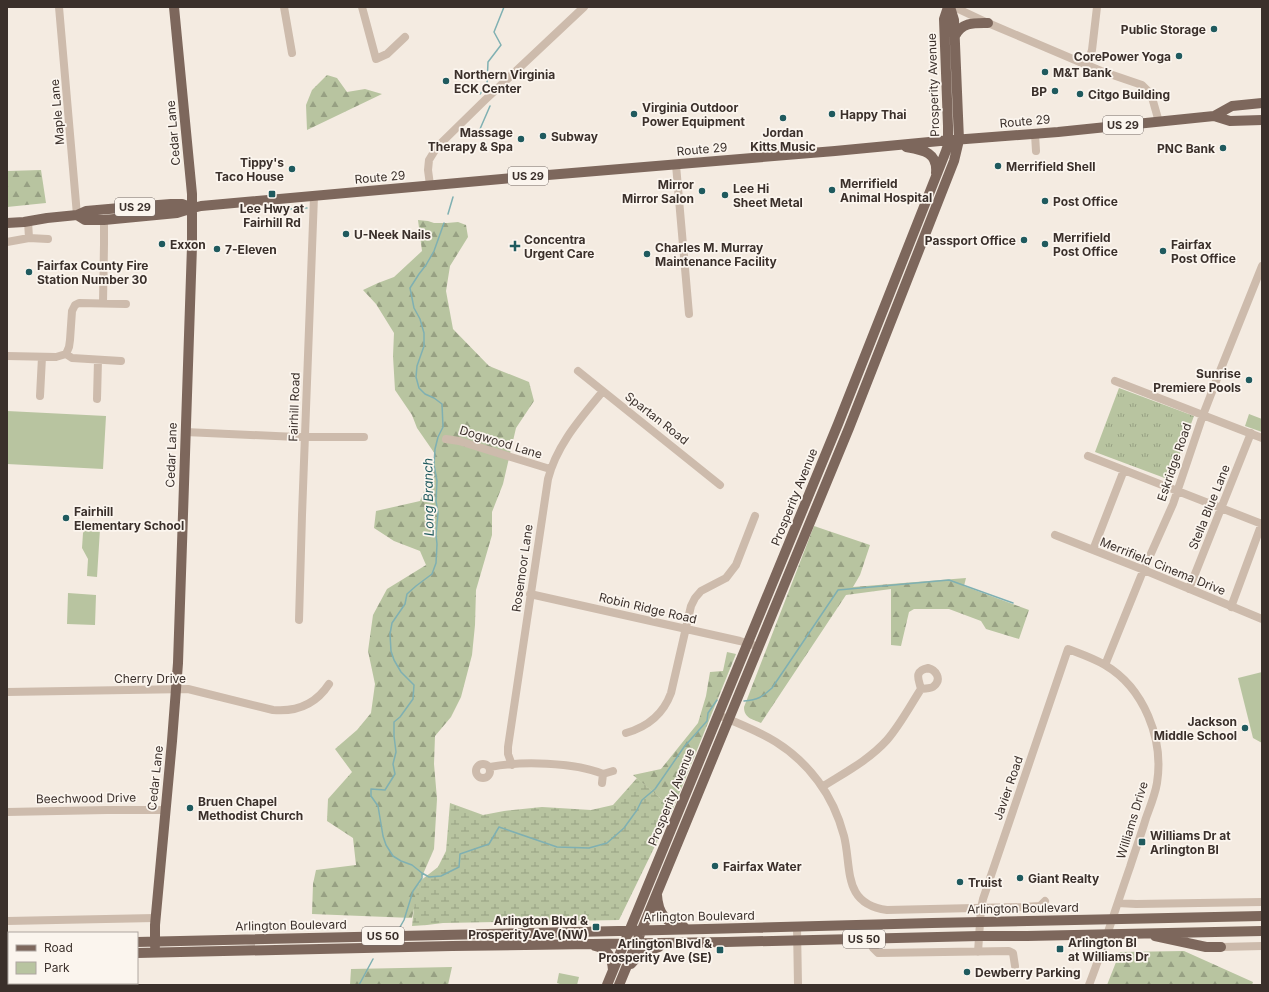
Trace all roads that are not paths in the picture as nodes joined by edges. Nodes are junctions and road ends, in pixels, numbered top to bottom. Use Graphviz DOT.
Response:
graph roads {
  1 [pos="59,7"];
  2 [pos="174,7"];
  3 [pos="284,7"];
  4 [pos="362,7"];
  5 [pos="584,7"];
  6 [pos="949,7"];
  7 [pos="954,7"];
  8 [pos="1097,7"];
  9 [pos="988,23"];
  10 [pos="955,36"];
  11 [pos="405,37"];
  12 [pos="292,53"];
  13 [pos="1087,66"];
  14 [pos="1262,103"];
  15 [pos="1214,116"];
  16 [pos="1262,120"];
  17 [pos="1160,122"];
  18 [pos="1035,134"];
  19 [pos="948,140"];
  20 [pos="959,140"];
  21 [pos="894,146"];
  22 [pos="1036,151"];
  23 [pos="676,165"];
  24 [pos="934,182"];
  25 [pos="430,185"];
  26 [pos="314,196"];
  27 [pos="193,208"];
  28 [pos="78,215"];
  29 [pos="104,220"];
  30 [pos="28,221"];
  31 [pos="7,223"];
  32 [pos="29,238"];
  33 [pos="48,240"];
  34 [pos="7,242"];
  35 [pos="1262,266"];
  36 [pos="103,303"];
  37 [pos="126,304"];
  38 [pos="689,314"];
  39 [pos="66,354"];
  40 [pos="7,356"];
  41 [pos="42,357"];
  42 [pos="98,360"];
  43 [pos="121,361"];
  44 [pos="578,371"];
  45 [pos="1115,381"];
  46 [pos="603,391"];
  47 [pos="40,396"];
  48 [pos="98,399"];
  49 [pos="1203,415"];
  50 [pos="185,432"];
  51 [pos="1251,433"];
  52 [pos="305,437"];
  53 [pos="364,437"];
  54 [pos="1262,438"];
  55 [pos="446,439"];
  56 [pos="1088,456"];
  57 [pos="550,469"];
  58 [pos="1124,470"];
  59 [pos="720,485"];
  60 [pos="1177,492"];
  61 [pos="1222,508"];
  62 [pos="755,516"];
  63 [pos="1262,524"];
  64 [pos="1055,535"];
  65 [pos="1093,550"];
  66 [pos="1144,570"];
  67 [pos="1189,589"];
  68 [pos="530,594"];
  69 [pos="1231,607"];
  70 [pos="1262,619"];
  71 [pos="299,620"];
  72 [pos="685,630"];
  73 [pos="748,644"];
  74 [pos="759,647"];
  75 [pos="1068,649"];
  76 [pos="1105,665"];
  77 [pos="329,684"];
  78 [pos="177,689"];
  79 [pos="921,689"];
  80 [pos="7,692"];
  81 [pos="719,715"];
  82 [pos="729,719"];
  83 [pos="626,733"];
  84 [pos="512,765"];
  85 [pos="490,767"];
  86 [pos="613,771"];
  87 [pos="603,774"];
  88 [pos="602,783"];
  89 [pos="822,787"];
  90 [pos="165,810"];
  91 [pos="7,812"];
  92 [pos="657,894"];
  93 [pos="1045,901"];
  94 [pos="1118,902"];
  95 [pos="1262,902"];
  96 [pos="981,908"];
  97 [pos="1260,916"];
  98 [pos="155,918"];
  99 [pos="1113,919"];
  100 [pos="7,921"];
  101 [pos="980,922"];
  102 [pos="797,927"];
  103 [pos="706,929"];
  104 [pos="630,931"];
  105 [pos="641,931"];
  106 [pos="1262,931"];
  107 [pos="1146,933"];
  108 [pos="1108,934"];
  109 [pos="979,936"];
  110 [pos="872,938"];
  111 [pos="797,940"];
  112 [pos="155,941"];
  113 [pos="138,942"];
  114 [pos="624,943"];
  115 [pos="636,943"];
  116 [pos="674,943"];
  117 [pos="583,944"];
  118 [pos="1262,946"];
  119 [pos="1221,947"];
  120 [pos="155,952"];
  121 [pos="978,952"];
  122 [pos="138,953"];
  123 [pos="1015,966"];
  124 [pos="613,970"];
  125 [pos="624,973"];
  126 [pos="607,985"];
  127 [pos="619,985"];
  128 [pos="798,985"];
  129 [pos="1089,985"];
  1 -- 28 [label="street, Maple Lane"];
  2 -- 27 [label="main road, Cedar Lane"];
  3 -- 12 [label="street"];
  4 -- 11 [label="street"];
  5 -- 25 [label="street"];
  6 -- 10 [label="main road, Prosperity Avenue"];
  6 -- 19 [label="main road, Prosperity Avenue"];
  7 -- 9 [label="street"];
  8 -- 13 [label="street"];
  9 -- 10 [label="main road"];
  9 -- 13 [label="street"];
  10 -- 20 [label="main road, Prosperity Avenue"];
  13 -- 17 [label="street"];
  14 -- 15 [label="main road, Route 29 / US 29"];
  15 -- 16 [label="main road, Route 29 / US 29"];
  15 -- 17 [label="main road, Route 29 / US 29"];
  17 -- 18 [label="main road, Route 29 / US 29"];
  18 -- 20 [label="main road, Route 29 / US 29"];
  18 -- 22 [label="street"];
  19 -- 20 [label="main road, Route 29 / US 29"];
  19 -- 21 [label="main road, Route 29 / US 29"];
  19 -- 24 [label="main road, Prosperity Avenue"];
  20 -- 74 [label="main road, Prosperity Avenue"];
  21 -- 23 [label="main road, Route 29 / US 29"];
  21 -- 24 [label="main road"];
  23 -- 25 [label="main road, Route 29 / US 29"];
  23 -- 38 [label="street"];
  24 -- 73 [label="main road, Prosperity Avenue"];
  25 -- 26 [label="main road, Route 29 / US 29"];
  26 -- 27 [label="main road, Route 29 / US 29"];
  26 -- 52 [label="street, Fairhill Road"];
  27 -- 28 [label="main road, Route 29 / US 29"];
  27 -- 29 [label="main road, Route 29 / US 29"];
  27 -- 50 [label="main road, Cedar Lane"];
  28 -- 29 [label="main road, Route 29 / US 29"];
  28 -- 30 [label="main road, Route 29 / US 29"];
  29 -- 36 [label="street"];
  30 -- 31 [label="main road, Route 29 / US 29"];
  30 -- 32 [label="street"];
  32 -- 33 [label="street"];
  32 -- 34 [label="street"];
  35 -- 49 [label="street, Eskridge Road"];
  36 -- 37 [label="street"];
  36 -- 39 [label="street"];
  39 -- 41 [label="street"];
  39 -- 42 [label="street"];
  40 -- 41 [label="street"];
  41 -- 47 [label="street"];
  42 -- 43 [label="street"];
  42 -- 48 [label="street"];
  44 -- 46 [label="street, Spartan Road"];
  45 -- 49 [label="street"];
  46 -- 57 [label="street, Rosemoor Lane"];
  46 -- 59 [label="street, Spartan Road"];
  49 -- 51 [label="street"];
  49 -- 60 [label="street, Eskridge Road"];
  50 -- 52 [label="street"];
  50 -- 78 [label="main road, Cedar Lane"];
  51 -- 54 [label="street"];
  51 -- 61 [label="street, Stella Blue Lane"];
  52 -- 53 [label="street"];
  52 -- 71 [label="street, Fairhill Road"];
  55 -- 57 [label="street, Dogwood Lane"];
  56 -- 58 [label="street"];
  57 -- 68 [label="street, Rosemoor Lane"];
  58 -- 60 [label="street"];
  58 -- 65 [label="street"];
  60 -- 61 [label="street"];
  60 -- 66 [label="street, Eskridge Road"];
  61 -- 63 [label="street"];
  61 -- 67 [label="street, Stella Blue Lane"];
  62 -- 72 [label="street"];
  63 -- 69 [label="street"];
  64 -- 65 [label="street, Merrifield Cinema Drive"];
  65 -- 66 [label="street, Merrifield Cinema Drive"];
  66 -- 67 [label="street, Merrifield Cinema Drive"];
  66 -- 76 [label="street, Eskridge Road"];
  67 -- 69 [label="street, Merrifield Cinema Drive"];
  68 -- 72 [label="street, Robin Ridge Road"];
  68 -- 84 [label="street, Rosemoor Lane"];
  69 -- 70 [label="street, Merrifield Cinema Drive"];
  72 -- 73 [label="street, Robin Ridge Road"];
  72 -- 83 [label="street"];
  73 -- 74 [label="street, Robin Ridge Road"];
  73 -- 81 [label="main road, Prosperity Avenue"];
  74 -- 82 [label="main road, Prosperity Avenue"];
  75 -- 76 [label="street, Williams Drive"];
  75 -- 96 [label="street, Javier Road"];
  76 -- 94 [label="street, Williams Drive"];
  77 -- 78 [label="street, Cherry Drive"];
  78 -- 80 [label="street, Cherry Drive"];
  78 -- 90 [label="main road, Cedar Lane"];
  79 -- 89 [label="street"];
  81 -- 82 [label="street"];
  81 -- 104 [label="main road, Prosperity Avenue"];
  82 -- 89 [label="street"];
  82 -- 92 [label="main road, Prosperity Avenue"];
  84 -- 85 [label="street"];
  84 -- 87 [label="street"];
  86 -- 87 [label="street"];
  87 -- 88 [label="street"];
  89 -- 96 [label="street"];
  90 -- 91 [label="street, Beechwood Drive"];
  90 -- 98 [label="main road, Cedar Lane"];
  92 -- 103 [label="main road"];
  92 -- 105 [label="main road, Prosperity Avenue"];
  93 -- 96 [label="street"];
  94 -- 95 [label="street"];
  94 -- 99 [label="street, Williams Drive"];
  96 -- 101 [label="street, Javier Road"];
  97 -- 99 [label="main road, Arlington Boulevard / US 50"];
  98 -- 100 [label="street"];
  98 -- 112 [label="main road, Cedar Lane"];
  99 -- 101 [label="main road, Arlington Boulevard / US 50"];
  99 -- 108 [label="street, Williams Drive"];
  101 -- 102 [label="main road, Arlington Boulevard / US 50"];
  101 -- 109 [label="street, Javier Road"];
  102 -- 103 [label="main road, Arlington Boulevard / US 50"];
  102 -- 111 [label="street"];
  103 -- 105 [label="main road, Arlington Boulevard / US 50"];
  104 -- 105 [label="main road, Arlington Boulevard / US 50"];
  104 -- 112 [label="main road, Arlington Boulevard / US 50"];
  104 -- 114 [label="main road, Prosperity Avenue"];
  105 -- 115 [label="main road, Prosperity Avenue"];
  106 -- 107 [label="main road, Arlington Boulevard / US 50"];
  107 -- 108 [label="main road, Arlington Boulevard / US 50"];
  107 -- 119 [label="main road"];
  108 -- 109 [label="main road, Arlington Boulevard / US 50"];
  108 -- 129 [label="street, Williams Drive"];
  109 -- 110 [label="main road, Arlington Boulevard / US 50"];
  109 -- 121 [label="street, Javier Road"];
  110 -- 111 [label="main road, Arlington Boulevard / US 50"];
  110 -- 121 [label="street"];
  111 -- 116 [label="main road, Arlington Boulevard / US 50"];
  111 -- 128 [label="street"];
  112 -- 113 [label="main road, Arlington Boulevard / US 50"];
  112 -- 120 [label="main road, Cedar Lane"];
  114 -- 115 [label="main road, Arlington Boulevard / US 50"];
  114 -- 117 [label="main road, Arlington Boulevard / US 50"];
  114 -- 124 [label="main road, Prosperity Avenue"];
  115 -- 116 [label="main road, Arlington Boulevard / US 50"];
  115 -- 125 [label="main road, Prosperity Avenue"];
  116 -- 125 [label="main road"];
  117 -- 120 [label="main road, Arlington Boulevard / US 50"];
  117 -- 124 [label="main road"];
  118 -- 119 [label="street"];
  120 -- 122 [label="main road, Arlington Boulevard / US 50"];
  121 -- 123 [label="street"];
  124 -- 126 [label="main road, Prosperity Avenue"];
  125 -- 127 [label="main road, Prosperity Avenue"];
}
